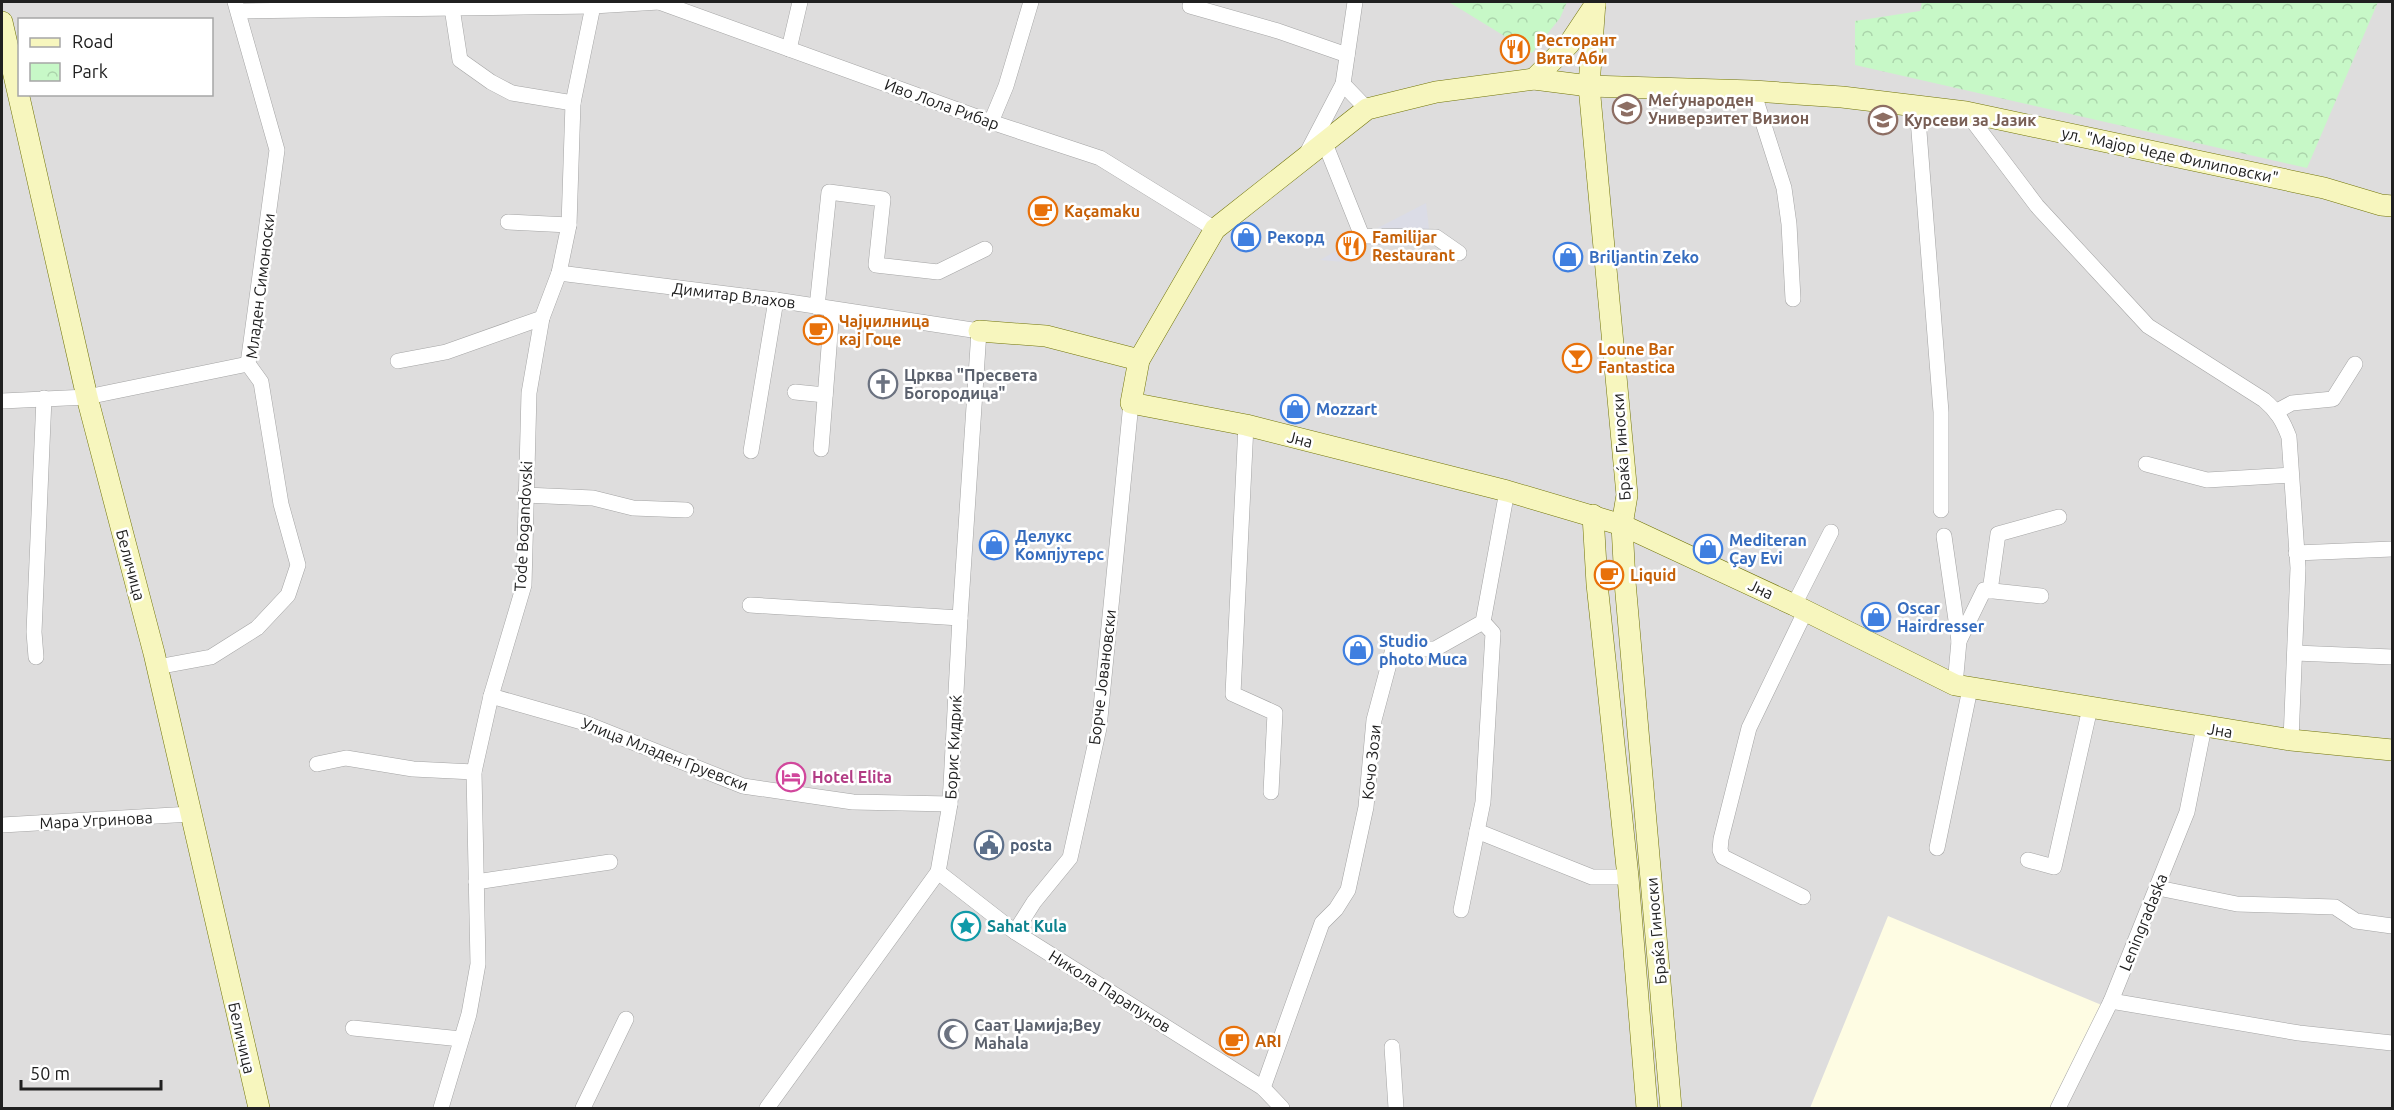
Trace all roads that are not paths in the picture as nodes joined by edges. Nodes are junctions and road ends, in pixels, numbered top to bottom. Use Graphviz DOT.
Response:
graph roads {
  1 [pos="659,2"];
  2 [pos="800,2"];
  3 [pos="1031,2"];
  4 [pos="1355,2"];
  5 [pos="1595,3"];
  6 [pos="237,6"];
  7 [pos="416,6"];
  8 [pos="593,6"];
  9 [pos="1190,6"];
  10 [pos="452,8"];
  11 [pos="2,22"];
  12 [pos="789,49"];
  13 [pos="1347,56"];
  14 [pos="1534,79"];
  15 [pos="1343,84"];
  16 [pos="1589,86"];
  17 [pos="1753,91"];
  18 [pos="18,93"];
  19 [pos="19,96"];
  20 [pos="573,103"];
  21 [pos="1917,106"];
  22 [pos="1367,109"];
  23 [pos="1966,112"];
  24 [pos="991,122"];
  25 [pos="1324,141"];
  26 [pos="1306,155"];
  27 [pos="2389,208"];
  28 [pos="508,222"];
  29 [pos="569,225"];
  30 [pos="1215,228"];
  31 [pos="985,249"];
  32 [pos="1459,253"];
  33 [pos="559,273"];
  34 [pos="1793,299"];
  35 [pos="776,300"];
  36 [pos="825,308"];
  37 [pos="542,318"];
  38 [pos="979,331"];
  39 [pos="1139,360"];
  40 [pos="398,361"];
  41 [pos="248,364"];
  42 [pos="2355,364"];
  43 [pos="795,392"];
  44 [pos="825,395"];
  45 [pos="87,397"];
  46 [pos="44,398"];
  47 [pos="2,401"];
  48 [pos="1131,403"];
  49 [pos="2277,411"];
  50 [pos="1246,425"];
  51 [pos="821,449"];
  52 [pos="751,451"];
  53 [pos="2146,464"];
  54 [pos="2291,475"];
  55 [pos="1507,490"];
  56 [pos="525,495"];
  57 [pos="686,510"];
  58 [pos="1941,510"];
  59 [pos="1593,515"];
  60 [pos="2059,518"];
  61 [pos="1622,525"];
  62 [pos="1831,532"];
  63 [pos="1944,536"];
  64 [pos="2392,549"];
  65 [pos="2296,553"];
  66 [pos="1990,591"];
  67 [pos="2041,596"];
  68 [pos="750,605"];
  69 [pos="1800,608"];
  70 [pos="960,618"];
  71 [pos="1483,622"];
  72 [pos="1959,641"];
  73 [pos="2295,653"];
  74 [pos="36,657"];
  75 [pos="2392,657"];
  76 [pos="157,667"];
  77 [pos="1962,687"];
  78 [pos="491,696"];
  79 [pos="2090,708"];
  80 [pos="2204,727"];
  81 [pos="2290,740"];
  82 [pos="2392,750"];
  83 [pos="317,764"];
  84 [pos="474,772"];
  85 [pos="1271,792"];
  86 [pos="950,804"];
  87 [pos="191,814"];
  88 [pos="2,825"];
  89 [pos="1477,831"];
  90 [pos="1937,848"];
  91 [pos="2028,860"];
  92 [pos="610,862"];
  93 [pos="938,872"];
  94 [pos="1628,877"];
  95 [pos="476,882"];
  96 [pos="2158,888"];
  97 [pos="1803,897"];
  98 [pos="1461,910"];
  99 [pos="2392,926"];
  100 [pos="1015,932"];
  101 [pos="2111,1001"];
  102 [pos="626,1019"];
  103 [pos="353,1028"];
  104 [pos="461,1039"];
  105 [pos="2392,1043"];
  106 [pos="1392,1047"];
  107 [pos="1263,1088"];
  108 [pos="259,1108"];
  109 [pos="441,1108"];
  110 [pos="583,1108"];
  111 [pos="767,1108"];
  112 [pos="1282,1108"];
  113 [pos="1396,1108"];
  114 [pos="1647,1108"];
  115 [pos="1671,1108"];
  116 [pos="2058,1108"];
  1 -- 8 [label="street"];
  1 -- 12 [label="street, Иво Лола Рибар"];
  2 -- 12 [label="street"];
  3 -- 24 [label="street"];
  4 -- 13 [label="street"];
  5 -- 14 [label="street"];
  5 -- 16 [label="street, Браќа Гиноски"];
  6 -- 7 [label="street"];
  6 -- 41 [label="street, Младен Симоноски"];
  7 -- 10 [label="street"];
  8 -- 10 [label="street"];
  8 -- 20 [label="street, Tode Bogandovski"];
  9 -- 13 [label="street"];
  10 -- 20 [label="street"];
  11 -- 18 [label="street, Беличица"];
  12 -- 24 [label="street, Иво Лола Рибар"];
  13 -- 15 [label="street"];
  14 -- 16 [label="street, ул. \"Мајор Чеде Филиповски\""];
  14 -- 22 [label="street, ул. \"Мајор Чеде Филиповски\""];
  15 -- 22 [label="street"];
  15 -- 26 [label="street"];
  16 -- 17 [label="street, ул. \"Мајор Чеде Филиповски\""];
  16 -- 61 [label="street, Браќа Гиноски"];
  17 -- 21 [label="street, ул. \"Мајор Чеде Филиповски\""];
  17 -- 34 [label="street"];
  19 -- 45 [label="street, Беличица"];
  20 -- 29 [label="street, Tode Bogandovski"];
  21 -- 23 [label="street, ул. \"Мајор Чеде Филиповски\""];
  21 -- 58 [label="street"];
  22 -- 25 [label="street, ул. \"Мајор Чеде Филиповски\""];
  23 -- 27 [label="street, ул. \"Мајор Чеде Филиповски\""];
  23 -- 49 [label="street"];
  24 -- 30 [label="street, Иво Лола Рибар"];
  25 -- 26 [label="street, ул. \"Мајор Чеде Филиповски\""];
  25 -- 32 [label="street"];
  26 -- 30 [label="street, ул. \"Мајор Чеде Филиповски\""];
  28 -- 29 [label="street"];
  29 -- 33 [label="street, Tode Bogandovski"];
  30 -- 39 [label="street, ул. \"Мајор Чеде Филиповски\""];
  31 -- 36 [label="street"];
  33 -- 35 [label="street, Димитар Влахов"];
  33 -- 37 [label="street, Tode Bogandovski"];
  35 -- 36 [label="street, Димитар Влахов"];
  35 -- 52 [label="street"];
  36 -- 38 [label="street, Димитар Влахов"];
  36 -- 44 [label="street"];
  37 -- 40 [label="street"];
  37 -- 56 [label="street, Tode Bogandovski"];
  38 -- 39 [label="street"];
  38 -- 70 [label="street, Борис Кидриќ"];
  39 -- 48 [label="street, ул. \"Мајор Чеде Филиповски\""];
  41 -- 45 [label="street"];
  41 -- 76 [label="street, Младен Симоноски"];
  42 -- 49 [label="street"];
  43 -- 44 [label="street"];
  44 -- 51 [label="street"];
  45 -- 46 [label="street"];
  45 -- 76 [label="street, Беличица"];
  46 -- 47 [label="street"];
  46 -- 74 [label="street"];
  48 -- 50 [label="street, Јна"];
  48 -- 100 [label="street, Борче Јовановски"];
  49 -- 54 [label="street"];
  50 -- 55 [label="street, Јна"];
  50 -- 85 [label="street"];
  53 -- 54 [label="street"];
  54 -- 65 [label="street"];
  55 -- 59 [label="street, Јна"];
  55 -- 71 [label="street"];
  56 -- 57 [label="street"];
  56 -- 78 [label="street, Tode Bogandovski"];
  59 -- 61 [label="street, Јна"];
  59 -- 94 [label="street, Браќа Гиноски"];
  60 -- 66 [label="street"];
  61 -- 69 [label="street, Јна"];
  61 -- 115 [label="street, Браќа Гиноски"];
  62 -- 69 [label="street"];
  63 -- 72 [label="street"];
  64 -- 65 [label="street"];
  65 -- 73 [label="street"];
  66 -- 67 [label="street"];
  66 -- 72 [label="street"];
  68 -- 70 [label="street"];
  69 -- 77 [label="street, Јна"];
  69 -- 97 [label="street"];
  70 -- 86 [label="street, Борис Кидриќ"];
  71 -- 89 [label="street"];
  71 -- 107 [label="street, Кочо Зози"];
  72 -- 77 [label="street"];
  73 -- 75 [label="street"];
  73 -- 81 [label="street"];
  76 -- 87 [label="street, Беличица"];
  77 -- 79 [label="street, Јна"];
  77 -- 90 [label="street"];
  78 -- 84 [label="street, Tode Bogandovski"];
  78 -- 86 [label="street, Улица Младен Груевски"];
  79 -- 80 [label="street, Јна"];
  79 -- 91 [label="street"];
  80 -- 81 [label="street, Јна"];
  80 -- 96 [label="street, Leningradaska"];
  81 -- 82 [label="street, Јна"];
  83 -- 84 [label="street"];
  84 -- 95 [label="street, Tode Bogandovski"];
  86 -- 93 [label="street, Борис Кидриќ"];
  87 -- 88 [label="street, Мара Угринова"];
  87 -- 108 [label="street, Беличица"];
  89 -- 94 [label="street"];
  89 -- 98 [label="street"];
  92 -- 95 [label="street"];
  93 -- 100 [label="street, Никола Парапунов"];
  93 -- 111 [label="street, Борис Кидриќ"];
  94 -- 114 [label="street, Браќа Гиноски"];
  95 -- 104 [label="street, Tode Bogandovski"];
  96 -- 99 [label="street"];
  96 -- 101 [label="street, Leningradaska"];
  100 -- 107 [label="street, Никола Парапунов"];
  101 -- 105 [label="street"];
  101 -- 116 [label="street, Leningradaska"];
  102 -- 110 [label="street"];
  103 -- 104 [label="street"];
  104 -- 109 [label="street, Tode Bogandovski"];
  106 -- 113 [label="street"];
  107 -- 112 [label="street, Никола Парапунов"];
}
